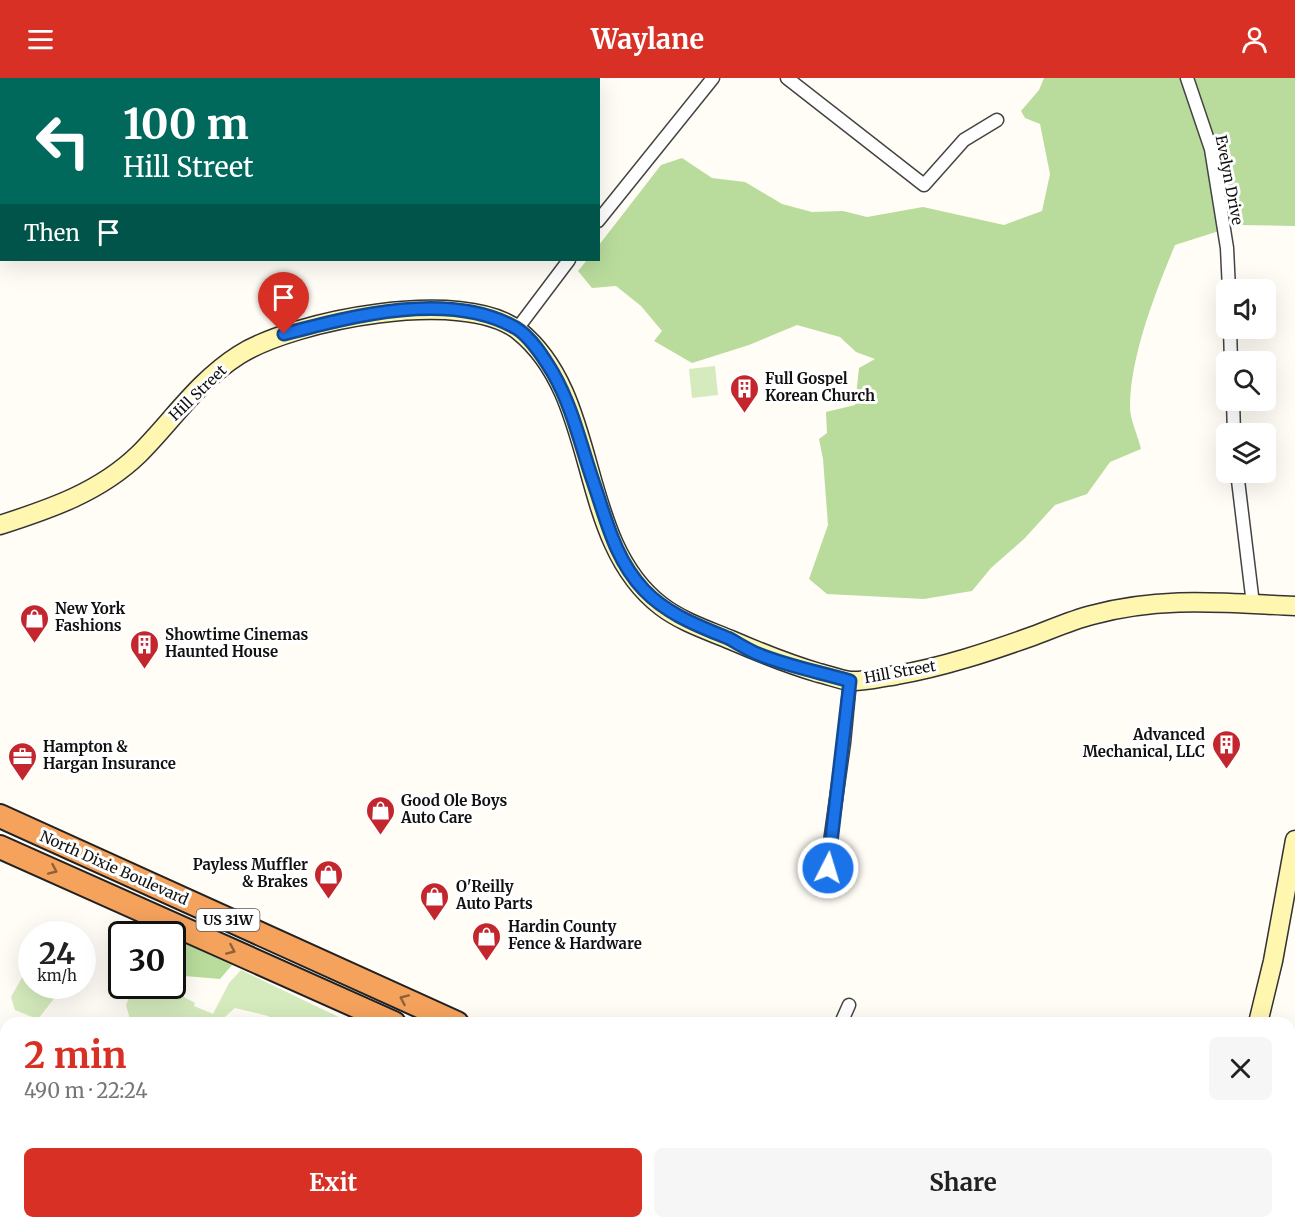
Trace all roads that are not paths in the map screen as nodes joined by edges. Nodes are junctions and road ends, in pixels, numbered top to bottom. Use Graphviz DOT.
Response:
graph roads {
  1 [pos="713,78"];
  2 [pos="787,78"];
  3 [pos="1187,78"];
  4 [pos="997,120"];
  5 [pos="602,206"];
  6 [pos="567,261"];
  7 [pos="1228,279"];
  8 [pos="517,329"];
  9 [pos="1238,483"];
  10 [pos="0,525"];
  11 [pos="1253,604"];
  12 [pos="1295,606"];
  13 [pos="850,681"];
  14 [pos="0,816"];
  15 [pos="1295,840"];
  16 [pos="0,847"];
  17 [pos="833,888"];
  18 [pos="849,1005"];
  19 [pos="381,1017"];
  20 [pos="444,1017"];
  21 [pos="844,1017"];
  22 [pos="1259,1017"];
  1 -- 5 [label="street"];
  2 -- 4 [label="street"];
  3 -- 7 [label="street, Evelyn Drive"];
  6 -- 8 [label="street"];
  8 -- 10 [label="street, Hill Street"];
  8 -- 13 [label="street, Hill Street"];
  9 -- 11 [label="street"];
  11 -- 12 [label="street, Hill Street"];
  11 -- 13 [label="street, Hill Street"];
  13 -- 17 [label="street"];
  20 -- 14 [label="highway, North Dixie Boulevard / US 31W, one-way"];
  15 -- 22 [label="street"];
  16 -- 19 [label="highway, North Dixie Boulevard / US 31W, one-way"];
  18 -- 21 [label="street"];
}
